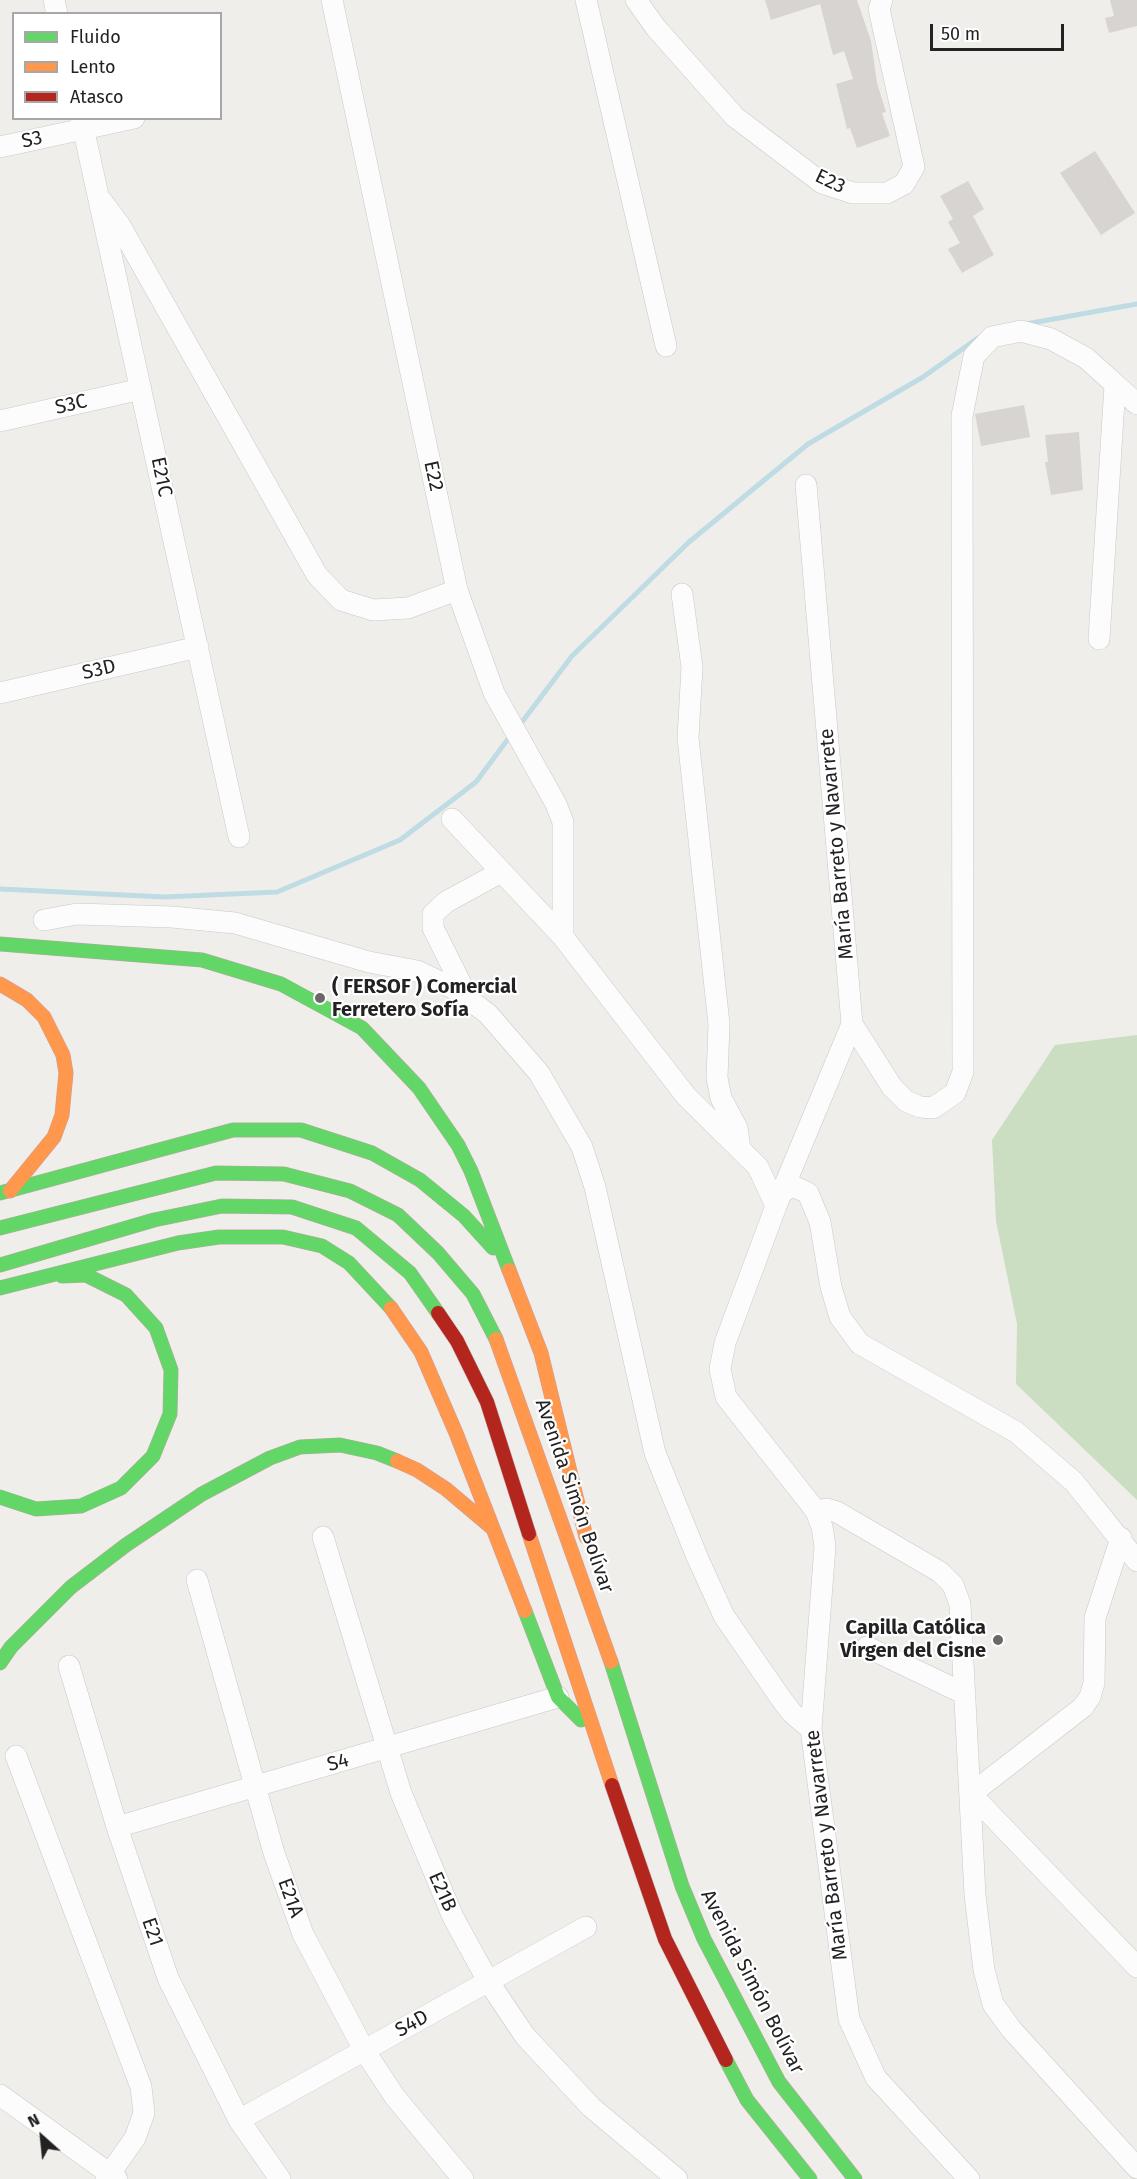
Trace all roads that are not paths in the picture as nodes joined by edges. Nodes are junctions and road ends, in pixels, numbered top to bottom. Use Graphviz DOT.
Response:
graph roads {
  1 [pos="332,0"];
  2 [pos="586,0"];
  3 [pos="636,0"];
  4 [pos="880,3"];
  5 [pos="117,120"];
  6 [pos="82,124"];
  7 [pos="0,147"];
  8 [pos="97,194"];
  9 [pos="666,346"];
  10 [pos="1115,385"];
  11 [pos="141,388"];
  12 [pos="1137,404"];
  13 [pos="0,421"];
  14 [pos="806,485"];
  15 [pos="457,590"];
  16 [pos="682,594"];
  17 [pos="1099,639"];
  18 [pos="198,647"];
  19 [pos="0,693"];
  20 [pos="452,819"];
  21 [pos="239,837"];
  22 [pos="501,872"];
  23 [pos="44,920"];
  24 [pos="563,937"];
  25 [pos="0,944"];
  26 [pos="0,984"];
  27 [pos="469,999"];
  28 [pos="852,1024"];
  29 [pos="741,1149"];
  30 [pos="5,1192"];
  31 [pos="780,1198"];
  32 [pos="0,1228"];
  33 [pos="0,1265"];
  34 [pos="509,1265"];
  35 [pos="40,1278"];
  36 [pos="0,1288"];
  37 [pos="0,1497"];
  38 [pos="816,1511"];
  39 [pos="492,1528"];
  40 [pos="323,1537"];
  41 [pos="1121,1538"];
  42 [pos="588,1547"];
  43 [pos="1137,1561"];
  44 [pos="593,1570"];
  45 [pos="197,1580"];
  46 [pos="867,1647"];
  47 [pos="0,1664"];
  48 [pos="69,1666"];
  49 [pos="618,1683"];
  50 [pos="965,1694"];
  51 [pos="558,1697"];
  52 [pos="592,1728"];
  53 [pos="811,1729"];
  54 [pos="388,1748"];
  55 [pos="16,1756"];
  56 [pos="255,1786"];
  57 [pos="971,1794"];
  58 [pos="117,1827"];
  59 [pos="586,1927"];
  60 [pos="1137,1966"];
  61 [pos="488,1982"];
  62 [pos="364,2050"];
  63 [pos="7,2100"];
  64 [pos="239,2120"];
  65 [pos="1137,2168"];
  66 [pos="111,2177"];
  67 [pos="669,2177"];
  68 [pos="280,2179"];
  69 [pos="463,2179"];
  70 [pos="810,2179"];
  71 [pos="855,2179"];
  72 [pos="969,2179"];
  1 -- 15 [label="street, E22"];
  2 -- 9 [label="street"];
  3 -- 4 [label="street, E23"];
  5 -- 6 [label="street, S3"];
  6 -- 7 [label="street, S3"];
  6 -- 8 [label="street, E21C"];
  8 -- 11 [label="street, E21C"];
  8 -- 15 [label="street"];
  10 -- 12 [label="street"];
  10 -- 17 [label="street"];
  10 -- 28 [label="street"];
  11 -- 13 [label="street, S3C"];
  11 -- 18 [label="street, E21C"];
  14 -- 28 [label="street, María Barreto y Navarrete"];
  15 -- 24 [label="street, E22"];
  16 -- 29 [label="street"];
  18 -- 19 [label="street, S3D"];
  18 -- 21 [label="street, E21C"];
  20 -- 22 [label="street"];
  22 -- 24 [label="street"];
  22 -- 27 [label="street"];
  23 -- 27 [label="street"];
  24 -- 29 [label="street"];
  25 -- 34 [label="highway"];
  26 -- 30 [label="highway"];
  27 -- 53 [label="street"];
  28 -- 31 [label="street, María Barreto y Navarrete"];
  29 -- 31 [label="street"];
  30 -- 34 [label="highway"];
  31 -- 38 [label="street, María Barreto y Navarrete"];
  31 -- 41 [label="street"];
  32 -- 49 [label="highway, Avenida Simón Bolívar"];
  33 -- 52 [label="highway"];
  34 -- 42 [label="highway"];
  35 -- 36 [label="highway"];
  35 -- 37 [label="highway"];
  35 -- 39 [label="highway"];
  38 -- 50 [label="street"];
  38 -- 53 [label="street, María Barreto y Navarrete"];
  39 -- 47 [label="highway"];
  39 -- 51 [label="highway"];
  40 -- 54 [label="street, E21B"];
  41 -- 43 [label="street"];
  41 -- 57 [label="street"];
  44 -- 49 [label="highway"];
  45 -- 56 [label="street, E21A"];
  46 -- 50 [label="street"];
  48 -- 58 [label="street, E21"];
  49 -- 71 [label="highway, Avenida Simón Bolívar"];
  50 -- 57 [label="street"];
  51 -- 52 [label="highway"];
  51 -- 54 [label="street, S4"];
  52 -- 70 [label="highway"];
  53 -- 72 [label="street, María Barreto y Navarrete"];
  54 -- 56 [label="street, S4"];
  54 -- 61 [label="street, E21B"];
  55 -- 66 [label="street"];
  56 -- 58 [label="street, S4"];
  56 -- 62 [label="street, E21A"];
  57 -- 60 [label="street"];
  57 -- 65 [label="street"];
  58 -- 64 [label="street, E21"];
  59 -- 61 [label="street, S4D"];
  61 -- 62 [label="street, S4D"];
  61 -- 67 [label="street, E21B"];
  62 -- 64 [label="street, S4D"];
  62 -- 69 [label="street, E21A"];
  63 -- 66 [label="street"];
  64 -- 68 [label="street, E21"];
}
